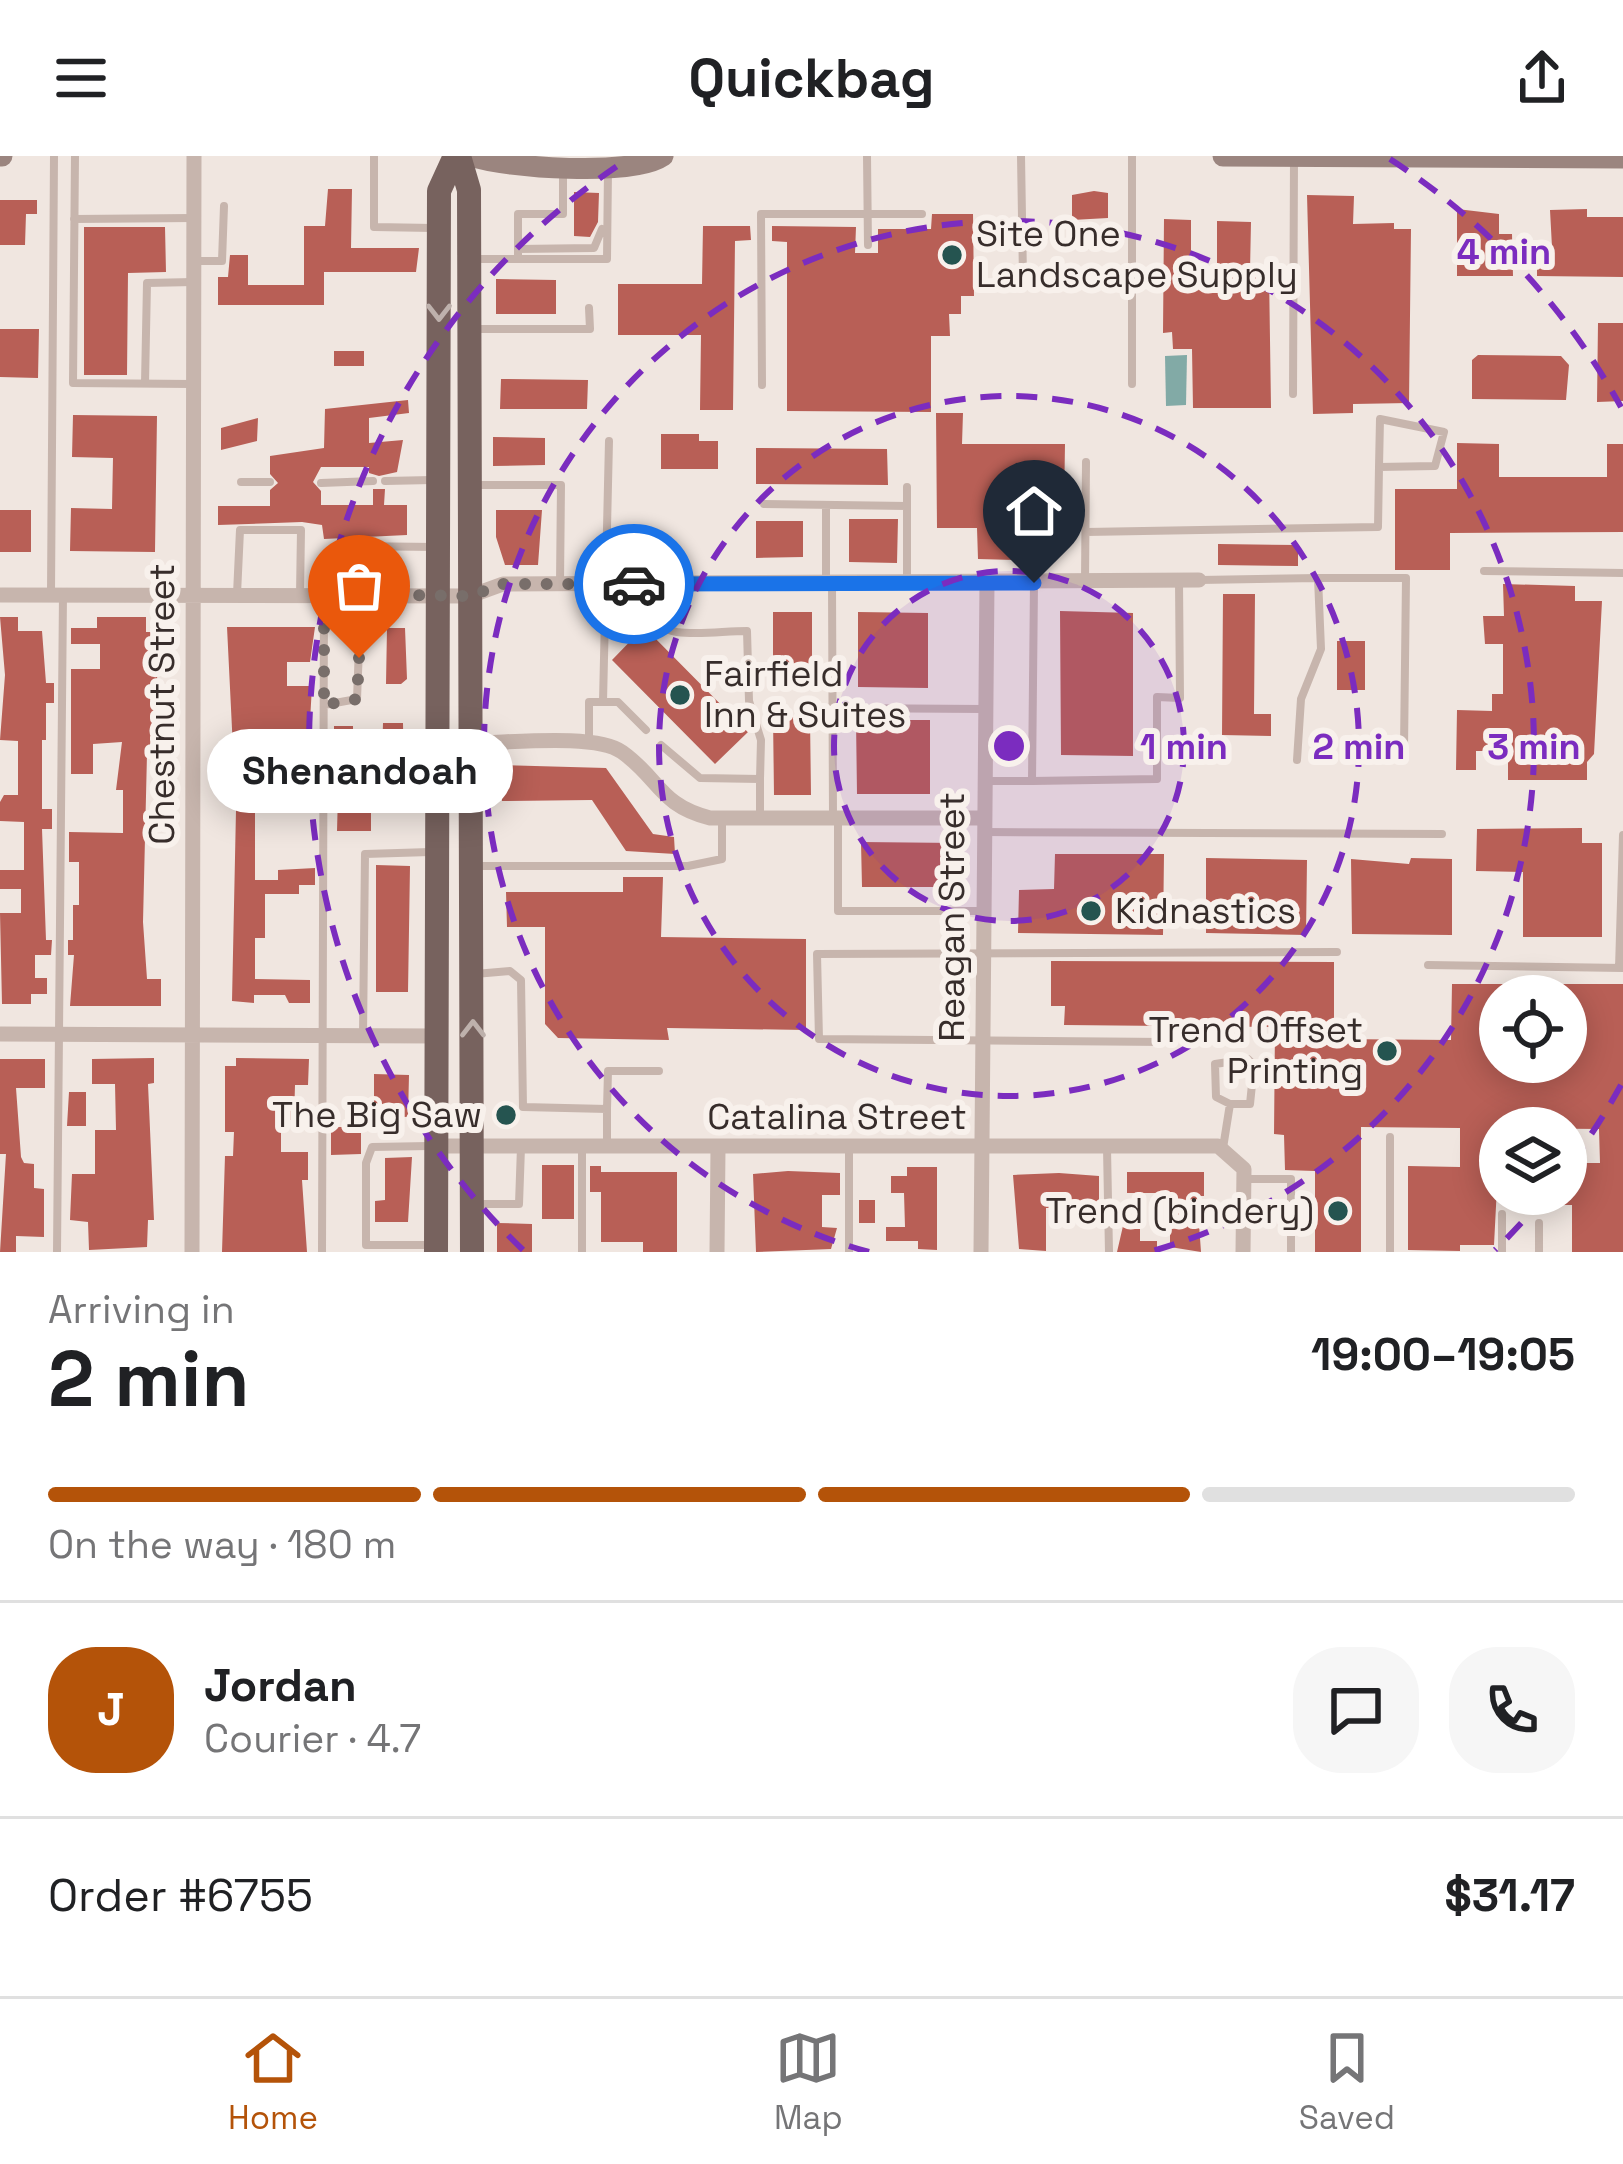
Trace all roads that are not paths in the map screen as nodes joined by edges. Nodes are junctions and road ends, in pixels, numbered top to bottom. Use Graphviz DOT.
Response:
graph roads {
  1 [pos="54,156"];
  2 [pos="75,156"];
  3 [pos="194,156"];
  4 [pos="374,156"];
  5 [pos="457,156"];
  6 [pos="471,156"];
  7 [pos="663,156"];
  8 [pos="867,156"];
  9 [pos="1022,156"];
  10 [pos="1132,156"];
  11 [pos="1223,156"];
  12 [pos="1294,156"];
  13 [pos="1365,156"];
  14 [pos="1623,158"];
  15 [pos="563,165"];
  16 [pos="608,165"];
  17 [pos="607,193"];
  18 [pos="224,206"];
  19 [pos="868,214"];
  20 [pos="922,214"];
  21 [pos="194,218"];
  22 [pos="74,219"];
  23 [pos="439,228"];
  24 [pos="868,245"];
  25 [pos="518,254"];
  26 [pos="470,259"];
  27 [pos="193,261"];
  28 [pos="1023,280"];
  29 [pos="193,282"];
  30 [pos="589,308"];
  31 [pos="470,329"];
  32 [pos="146,383"];
  33 [pos="193,384"];
  34 [pos="1132,384"];
  35 [pos="762,385"];
  36 [pos="1293,394"];
  37 [pos="609,441"];
  38 [pos="1086,462"];
  39 [pos="1379,467"];
  40 [pos="440,480"];
  41 [pos="385,481"];
  42 [pos="241,482"];
  43 [pos="270,482"];
  44 [pos="373,482"];
  45 [pos="321,483"];
  46 [pos="470,485"];
  47 [pos="907,488"];
  48 [pos="764,504"];
  49 [pos="826,505"];
  50 [pos="907,506"];
  51 [pos="1086,532"];
  52 [pos="440,547"];
  53 [pos="1484,571"];
  54 [pos="1623,573"];
  55 [pos="1318,578"];
  56 [pos="1179,580"];
  57 [pos="1198,580"];
  58 [pos="1085,582"];
  59 [pos="829,583"];
  60 [pos="907,583"];
  61 [pos="987,583"];
  62 [pos="1034,583"];
  63 [pos="560,584"];
  64 [pos="604,584"];
  65 [pos="57,594"];
  66 [pos="190,594"];
  67 [pos="237,594"];
  68 [pos="300,594"];
  69 [pos="324,594"];
  70 [pos="354,594"];
  71 [pos="0,595"];
  72 [pos="440,596"];
  73 [pos="470,596"];
  74 [pos="604,628"];
  75 [pos="603,702"];
  76 [pos="324,705"];
  77 [pos="832,708"];
  78 [pos="985,709"];
  79 [pos="646,730"];
  80 [pos="473,743"];
  81 [pos="589,743"];
  82 [pos="661,745"];
  83 [pos="1404,749"];
  84 [pos="1298,760"];
  85 [pos="760,779"];
  86 [pos="983,781"];
  87 [pos="1033,781"];
  88 [pos="722,818"];
  89 [pos="760,819"];
  90 [pos="835,819"];
  91 [pos="983,825"];
  92 [pos="1442,834"];
  93 [pos="1623,836"];
  94 [pos="437,852"];
  95 [pos="473,866"];
  96 [pos="982,911"];
  97 [pos="982,952"];
  98 [pos="1336,952"];
  99 [pos="1428,965"];
  100 [pos="1621,968"];
  101 [pos="473,974"];
  102 [pos="0,1034"];
  103 [pos="59,1034"];
  104 [pos="194,1035"];
  105 [pos="324,1035"];
  106 [pos="362,1036"];
  107 [pos="436,1036"];
  108 [pos="981,1040"];
  109 [pos="1166,1042"];
  110 [pos="659,1071"];
  111 [pos="1230,1104"];
  112 [pos="608,1109"];
  113 [pos="1390,1137"];
  114 [pos="437,1146"];
  115 [pos="474,1146"];
  116 [pos="1107,1146"];
  117 [pos="521,1147"];
  118 [pos="582,1147"];
  119 [pos="849,1147"];
  120 [pos="980,1147"];
  121 [pos="608,1148"];
  122 [pos="718,1148"];
  123 [pos="1229,1152"];
  124 [pos="1244,1179"];
  125 [pos="473,1204"];
  126 [pos="1502,1215"];
  127 [pos="1539,1223"];
  128 [pos="436,1248"];
  129 [pos="57,1252"];
  130 [pos="192,1252"];
  131 [pos="322,1252"];
  132 [pos="472,1252"];
  133 [pos="582,1252"];
  134 [pos="718,1252"];
  135 [pos="849,1252"];
  136 [pos="981,1252"];
  137 [pos="1109,1252"];
  138 [pos="1243,1252"];
  139 [pos="1291,1252"];
  140 [pos="1390,1252"];
  141 [pos="1502,1252"];
  142 [pos="1539,1252"];
  1 -- 65 [label="lane"];
  2 -- 22 [label="lane"];
  3 -- 21 [label="street, Chestnut Street"];
  4 -- 23 [label="lane"];
  5 -- 23 [label="main road"];
  5 -- 26 [label="main road"];
  6 -- 15 [label="main road"];
  7 -- 16 [label="main road"];
  8 -- 19 [label="lane"];
  9 -- 28 [label="lane"];
  10 -- 34 [label="lane"];
  11 -- 12 [label="main road"];
  12 -- 13 [label="main road"];
  12 -- 36 [label="lane"];
  13 -- 14 [label="main road"];
  15 -- 16 [label="main road"];
  15 -- 25 [label="lane"];
  16 -- 17 [label="lane"];
  17 -- 25 [label="lane"];
  17 -- 25 [label="lane"];
  18 -- 27 [label="lane"];
  19 -- 20 [label="lane"];
  19 -- 24 [label="lane"];
  19 -- 35 [label="lane"];
  21 -- 22 [label="lane"];
  21 -- 27 [label="street, Chestnut Street"];
  22 -- 32 [label="lane"];
  23 -- 40 [label="main road, one-way"];
  25 -- 26 [label="lane"];
  26 -- 31 [label="main road"];
  27 -- 29 [label="street, Chestnut Street"];
  29 -- 32 [label="lane"];
  29 -- 33 [label="street, Chestnut Street"];
  30 -- 31 [label="lane"];
  31 -- 46 [label="main road"];
  32 -- 33 [label="lane"];
  33 -- 66 [label="street, Chestnut Street"];
  37 -- 64 [label="lane"];
  38 -- 51 [label="lane"];
  39 -- 39 [label="lane"];
  39 -- 51 [label="lane"];
  40 -- 41 [label="lane"];
  40 -- 52 [label="main road"];
  42 -- 43 [label="lane"];
  44 -- 45 [label="lane"];
  46 -- 63 [label="lane"];
  46 -- 73 [label="main road"];
  47 -- 50 [label="lane"];
  48 -- 49 [label="lane"];
  49 -- 50 [label="lane"];
  49 -- 59 [label="lane"];
  50 -- 60 [label="lane"];
  51 -- 58 [label="lane"];
  52 -- 70 [label="lane"];
  52 -- 72 [label="main road"];
  53 -- 54 [label="lane"];
  55 -- 57 [label="lane"];
  55 -- 83 [label="lane"];
  55 -- 84 [label="lane"];
  56 -- 57 [label="street"];
  56 -- 58 [label="street"];
  56 -- 87 [label="lane"];
  58 -- 62 [label="street"];
  59 -- 60 [label="street"];
  59 -- 64 [label="street"];
  59 -- 77 [label="lane"];
  60 -- 61 [label="street"];
  61 -- 62 [label="street"];
  61 -- 78 [label="street, Reagan Street"];
  62 -- 87 [label="lane"];
  63 -- 64 [label="street"];
  63 -- 73 [label="street"];
  64 -- 74 [label="lane"];
  65 -- 66 [label="street"];
  65 -- 71 [label="street"];
  65 -- 103 [label="lane"];
  66 -- 67 [label="street"];
  66 -- 104 [label="street, Chestnut Street"];
  67 -- 68 [label="street"];
  67 -- 68 [label="lane"];
  68 -- 69 [label="street"];
  69 -- 70 [label="street"];
  69 -- 76 [label="lane"];
  70 -- 72 [label="street"];
  70 -- 76 [label="lane"];
  72 -- 73 [label="street"];
  72 -- 94 [label="main road"];
  73 -- 80 [label="main road"];
  74 -- 75 [label="lane"];
  74 -- 85 [label="lane"];
  75 -- 79 [label="lane"];
  75 -- 81 [label="lane"];
  76 -- 105 [label="lane"];
  77 -- 78 [label="lane"];
  77 -- 90 [label="lane"];
  78 -- 86 [label="street, Reagan Street"];
  80 -- 81 [label="street"];
  80 -- 95 [label="main road"];
  81 -- 88 [label="street"];
  82 -- 85 [label="lane"];
  85 -- 89 [label="lane"];
  86 -- 87 [label="lane"];
  86 -- 91 [label="street, Reagan Street"];
  88 -- 89 [label="street"];
  88 -- 95 [label="lane"];
  89 -- 90 [label="street"];
  90 -- 91 [label="street"];
  90 -- 96 [label="lane"];
  91 -- 92 [label="lane"];
  91 -- 96 [label="street, Reagan Street"];
  93 -- 100 [label="lane"];
  94 -- 106 [label="lane"];
  94 -- 107 [label="main road"];
  95 -- 101 [label="main road"];
  96 -- 97 [label="street, Reagan Street"];
  97 -- 98 [label="lane"];
  97 -- 108 [label="street, Reagan Street"];
  97 -- 108 [label="lane"];
  99 -- 100 [label="lane"];
  101 -- 112 [label="lane"];
  115 -- 101 [label="main road, one-way"];
  102 -- 103 [label="street"];
  103 -- 104 [label="street"];
  103 -- 129 [label="lane"];
  104 -- 105 [label="street"];
  104 -- 130 [label="street, Chestnut Street"];
  105 -- 106 [label="street"];
  105 -- 131 [label="lane"];
  106 -- 107 [label="street"];
  107 -- 114 [label="main road"];
  108 -- 109 [label="lane"];
  108 -- 120 [label="street, Reagan Street"];
  110 -- 112 [label="lane"];
  111 -- 111 [label="lane"];
  111 -- 123 [label="lane"];
  112 -- 121 [label="lane"];
  113 -- 140 [label="lane"];
  114 -- 115 [label="street, Catalina Street"];
  114 -- 128 [label="main road"];
  114 -- 128 [label="lane"];
  115 -- 117 [label="street, Catalina Street"];
  115 -- 125 [label="main road"];
  116 -- 120 [label="street, Catalina Street"];
  116 -- 123 [label="street, Catalina Street"];
  116 -- 137 [label="lane"];
  117 -- 118 [label="street, Catalina Street"];
  117 -- 125 [label="lane"];
  118 -- 121 [label="street, Catalina Street"];
  118 -- 133 [label="lane"];
  119 -- 120 [label="street, Catalina Street"];
  119 -- 122 [label="street, Catalina Street"];
  119 -- 135 [label="lane"];
  120 -- 136 [label="street, Reagan Street"];
  121 -- 122 [label="street, Catalina Street"];
  122 -- 134 [label="street"];
  123 -- 124 [label="street"];
  124 -- 138 [label="street"];
  124 -- 139 [label="lane"];
  125 -- 132 [label="main road"];
  126 -- 141 [label="lane"];
  127 -- 142 [label="lane"];
}
